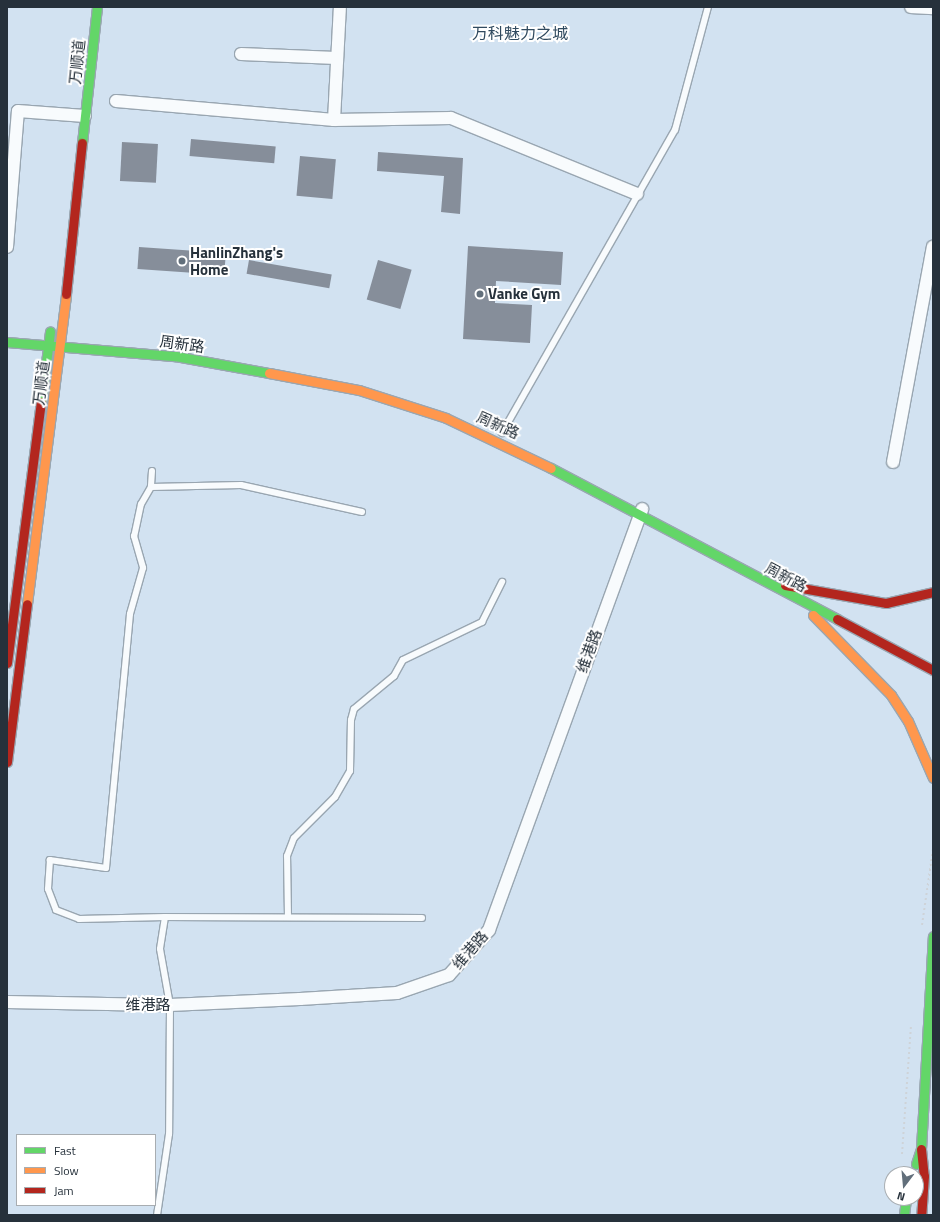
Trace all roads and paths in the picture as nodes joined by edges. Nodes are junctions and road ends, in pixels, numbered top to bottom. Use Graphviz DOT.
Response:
graph roads {
  1 [pos="97,7"];
  2 [pos="340,7"];
  3 [pos="708,7"];
  4 [pos="911,7"];
  5 [pos="933,8"];
  6 [pos="242,54"];
  7 [pos="336,58"];
  8 [pos="116,101"];
  9 [pos="12,111"];
  10 [pos="76,115"];
  11 [pos="334,120"];
  12 [pos="637,194"];
  13 [pos="7,247"];
  14 [pos="933,247"];
  15 [pos="51,318"];
  16 [pos="7,338"];
  17 [pos="7,342"];
  18 [pos="48,344"];
  19 [pos="60,345"];
  20 [pos="502,434"];
  21 [pos="893,462"];
  22 [pos="152,471"];
  23 [pos="151,487"];
  24 [pos="638,509"];
  25 [pos="362,512"];
  26 [pos="502,582"];
  27 [pos="784,589"];
  28 [pos="933,592"];
  29 [pos="7,663"];
  30 [pos="933,663"];
  31 [pos="933,670"];
  32 [pos="7,762"];
  33 [pos="933,778"];
  34 [pos="165,917"];
  35 [pos="288,917"];
  36 [pos="422,918"];
  37 [pos="933,936"];
  38 [pos="7,997"];
  39 [pos="7,1002"];
  40 [pos="170,1003"];
  41 [pos="921,1149"];
  42 [pos="916,1166"];
  43 [pos="157,1215"];
  44 [pos="921,1215"];
  1 -- 10 [label="main road, 万顺道"];
  2 -- 7 [label="street"];
  3 -- 12 [label="lane"];
  4 -- 5 [label="street"];
  6 -- 7 [label="street"];
  7 -- 11 [label="street"];
  8 -- 11 [label="street"];
  9 -- 10 [label="street"];
  9 -- 13 [label="street"];
  10 -- 19 [label="main road, 万顺道"];
  11 -- 12 [label="street"];
  12 -- 20 [label="lane"];
  14 -- 21 [label="street"];
  15 -- 18 [label="main road, 万顺道"];
  16 -- 18 [label="main road, 周新路"];
  17 -- 18 [label="main road, 周新路"];
  18 -- 19 [label="main road, 周新路"];
  18 -- 29 [label="main road, 万顺道"];
  19 -- 20 [label="main road, 周新路"];
  19 -- 24 [label="main road, 周新路"];
  19 -- 32 [label="main road, 万顺道"];
  20 -- 24 [label="main road, 周新路"];
  22 -- 23 [label="lane"];
  23 -- 25 [label="lane"];
  23 -- 34 [label="lane"];
  24 -- 27 [label="main road, 周新路"];
  24 -- 40 [label="street, 维港路"];
  26 -- 35 [label="lane"];
  27 -- 28 [label="main road"];
  27 -- 30 [label="main road, 周新路"];
  27 -- 31 [label="main road, 周新路"];
  27 -- 33 [label="main road"];
  34 -- 35 [label="lane"];
  34 -- 40 [label="lane"];
  35 -- 36 [label="lane"];
  37 -- 41 [label="main road"];
  38 -- 40 [label="street, 维港路"];
  39 -- 40 [label="street, 维港路"];
  40 -- 43 [label="lane"];
  41 -- 42 [label="main road"];
  41 -- 44 [label="main road"];
}
